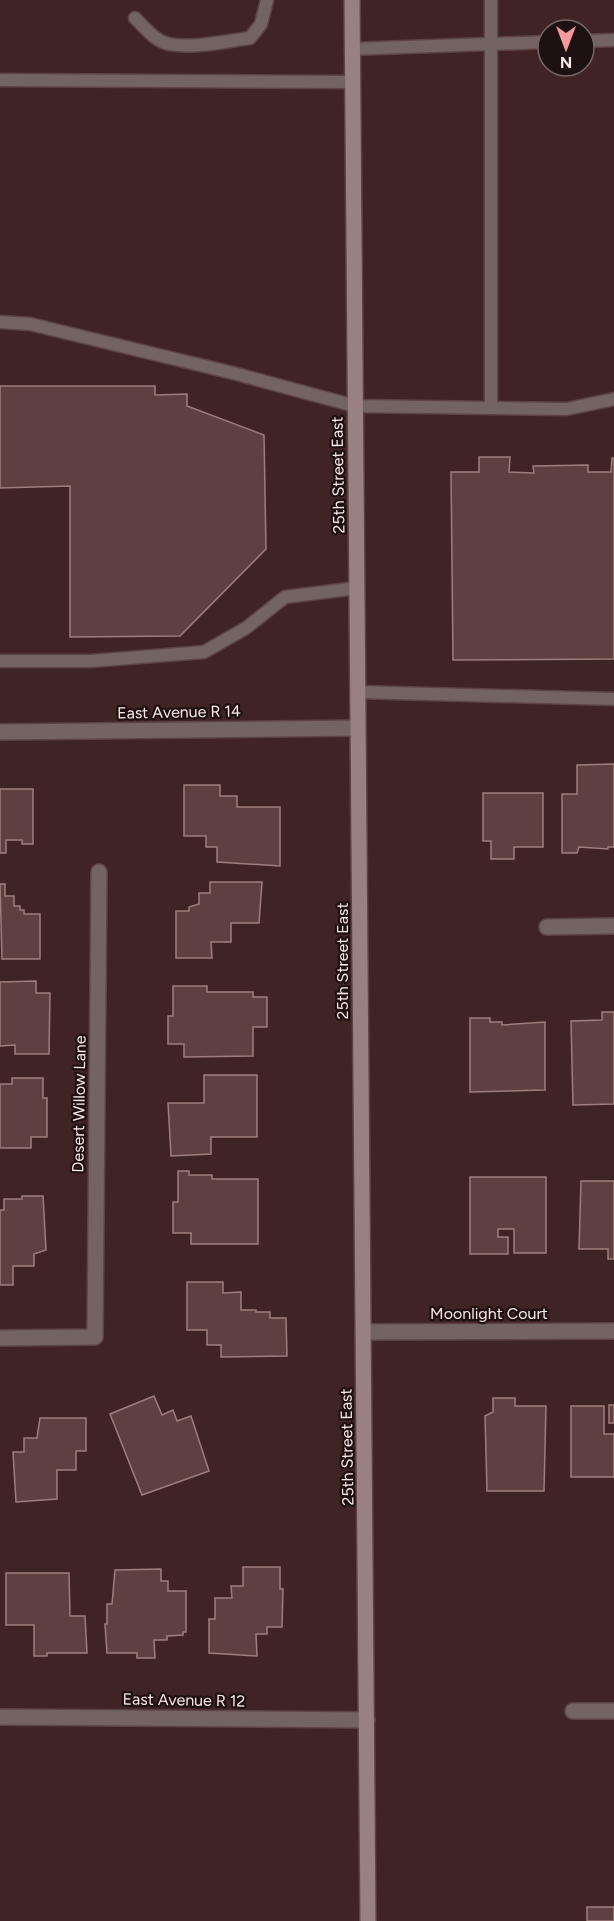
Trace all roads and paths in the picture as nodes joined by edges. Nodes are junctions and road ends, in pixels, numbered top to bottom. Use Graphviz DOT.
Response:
graph roads {
  1 [pos="267,0"];
  2 [pos="352,0"];
  3 [pos="491,0"];
  4 [pos="135,18"];
  5 [pos="596,40"];
  6 [pos="614,40"];
  7 [pos="536,42"];
  8 [pos="491,44"];
  9 [pos="351,49"];
  10 [pos="0,80"];
  11 [pos="351,82"];
  12 [pos="0,322"];
  13 [pos="614,399"];
  14 [pos="355,406"];
  15 [pos="491,408"];
  16 [pos="357,588"];
  17 [pos="0,661"];
  18 [pos="358,693"];
  19 [pos="614,699"];
  20 [pos="358,728"];
  21 [pos="0,732"];
  22 [pos="99,872"];
  23 [pos="547,927"];
  24 [pos="614,927"];
  25 [pos="614,1331"];
  26 [pos="364,1332"];
  27 [pos="0,1338"];
  28 [pos="573,1711"];
  29 [pos="614,1711"];
  30 [pos="0,1717"];
  31 [pos="367,1720"];
  32 [pos="368,1921"];
  1 -- 4 [label="lane"];
  2 -- 9 [label="main road, 25th Street East"];
  3 -- 8 [label="lane"];
  5 -- 6 [label="lane"];
  7 -- 8 [label="lane"];
  8 -- 9 [label="lane"];
  8 -- 15 [label="lane"];
  9 -- 11 [label="main road, 25th Street East"];
  10 -- 11 [label="lane"];
  11 -- 14 [label="main road, 25th Street East"];
  12 -- 14 [label="lane"];
  13 -- 15 [label="lane"];
  14 -- 15 [label="lane"];
  14 -- 16 [label="main road, 25th Street East"];
  16 -- 17 [label="lane"];
  16 -- 18 [label="main road, 25th Street East"];
  18 -- 19 [label="lane"];
  18 -- 20 [label="main road, 25th Street East"];
  20 -- 21 [label="street, East Avenue R 14"];
  20 -- 26 [label="main road, 25th Street East"];
  22 -- 27 [label="street, Desert Willow Lane"];
  23 -- 24 [label="street"];
  25 -- 26 [label="street, Moonlight Court"];
  26 -- 31 [label="main road, 25th Street East"];
  28 -- 29 [label="street"];
  30 -- 31 [label="street, East Avenue R 12"];
  31 -- 32 [label="main road, 25th Street East"];
}
